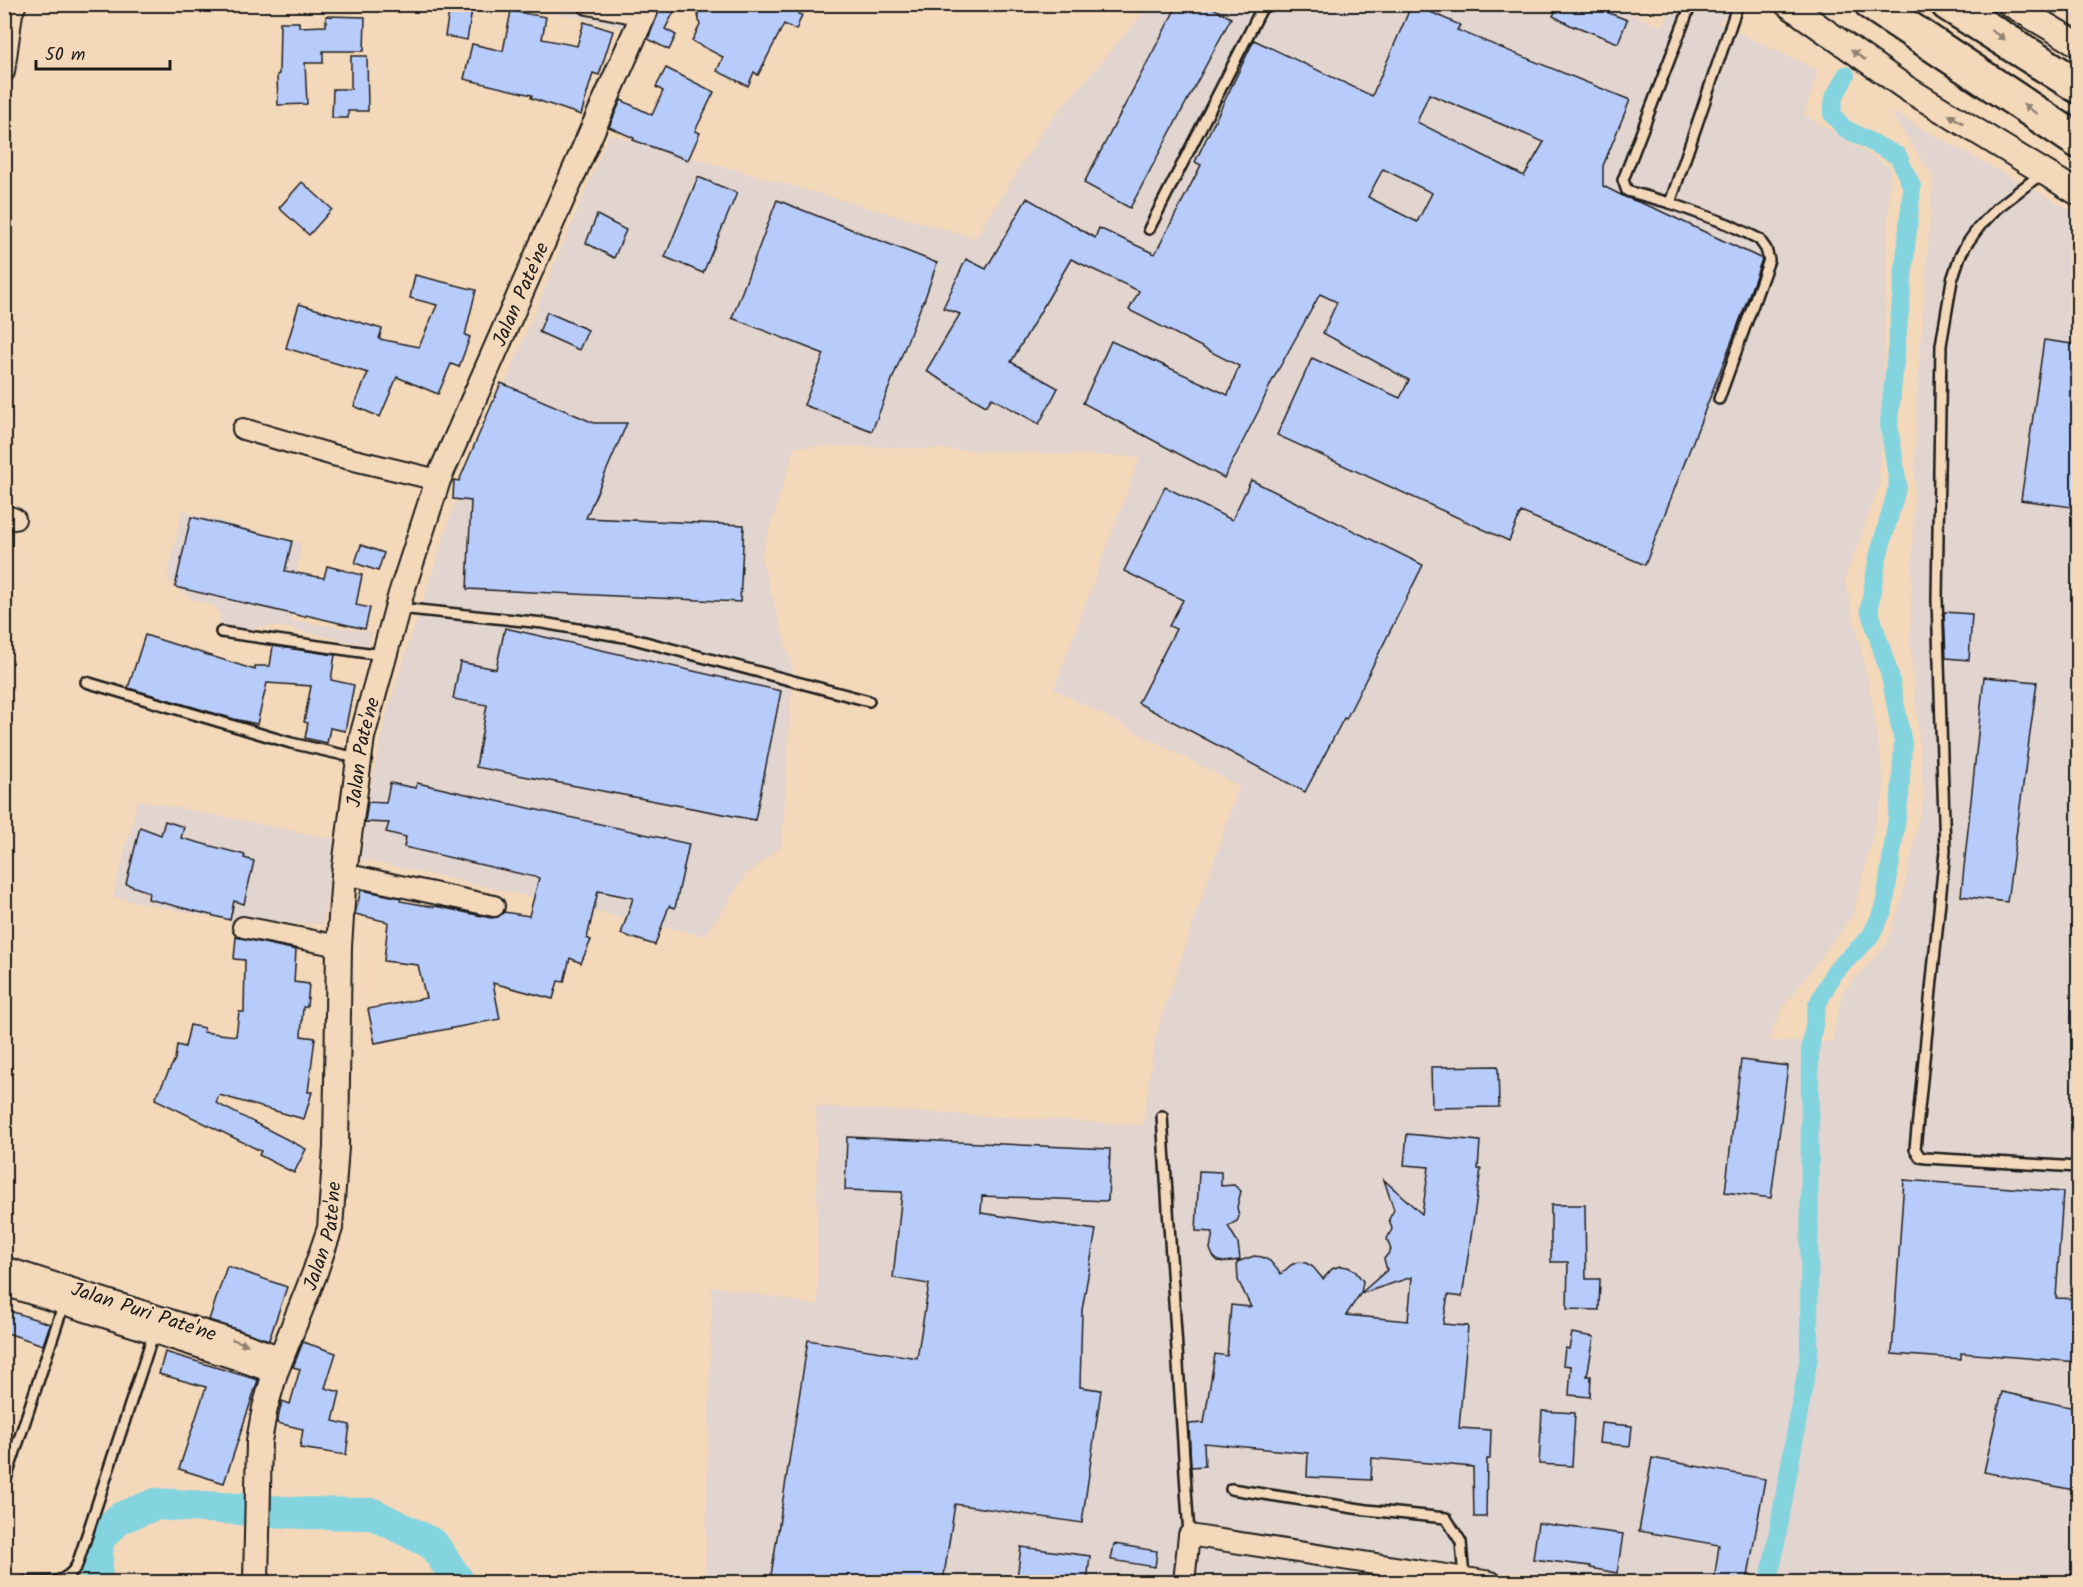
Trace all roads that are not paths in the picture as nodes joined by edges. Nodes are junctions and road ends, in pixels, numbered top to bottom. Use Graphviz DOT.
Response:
graph roads {
  1 [pos="16,4"];
  2 [pos="588,4"];
  3 [pos="1264,4"];
  4 [pos="1691,4"];
  5 [pos="1738,4"];
  6 [pos="1787,4"];
  7 [pos="1872,4"];
  8 [pos="1948,4"];
  9 [pos="2010,4"];
  10 [pos="645,10"];
  11 [pos="2079,44"];
  12 [pos="4,72"];
  13 [pos="2079,86"];
  14 [pos="2079,141"];
  15 [pos="2043,172"];
  16 [pos="2079,192"];
  17 [pos="1670,203"];
  18 [pos="1149,229"];
  19 [pos="1719,399"];
  20 [pos="243,429"];
  21 [pos="438,480"];
  22 [pos="398,607"];
  23 [pos="221,632"];
  24 [pos="385,655"];
  25 [pos="86,682"];
  26 [pos="869,701"];
  27 [pos="359,759"];
  28 [pos="344,874"];
  29 [pos="494,906"];
  30 [pos="243,927"];
  31 [pos="339,946"];
  32 [pos="1162,1116"];
  33 [pos="2079,1167"];
  34 [pos="4,1267"];
  35 [pos="4,1285"];
  36 [pos="64,1303"];
  37 [pos="154,1332"];
  38 [pos="279,1365"];
  39 [pos="4,1485"];
  40 [pos="1231,1489"];
  41 [pos="1189,1535"];
  42 [pos="1464,1578"];
  43 [pos="24,1582"];
  44 [pos="256,1582"];
  45 [pos="1184,1582"];
  46 [pos="1491,1582"];
  1 -- 12 [label="street"];
  2 -- 10 [label="street"];
  3 -- 18 [label="lane"];
  4 -- 17 [label="lane"];
  5 -- 17 [label="lane"];
  15 -- 6 [label="street, one-way"];
  14 -- 7 [label="highway, one-way"];
  8 -- 13 [label="highway, one-way"];
  9 -- 11 [label="street"];
  10 -- 21 [label="street, Jalan Pate'ne"];
  15 -- 16 [label="street"];
  15 -- 33 [label="lane"];
  17 -- 19 [label="lane"];
  20 -- 21 [label="street"];
  21 -- 22 [label="street, Jalan Pate'ne"];
  22 -- 24 [label="street, Jalan Pate'ne"];
  22 -- 26 [label="lane"];
  23 -- 24 [label="lane"];
  24 -- 27 [label="street, Jalan Pate'ne"];
  25 -- 27 [label="lane"];
  27 -- 28 [label="street, Jalan Pate'ne"];
  28 -- 29 [label="street"];
  28 -- 31 [label="street, Jalan Pate'ne"];
  30 -- 31 [label="street"];
  31 -- 38 [label="street, Jalan Pate'ne"];
  32 -- 41 [label="lane"];
  34 -- 38 [label="street, Jalan Puri Pate'ne, one-way"];
  35 -- 36 [label="street, Jalan Puri Pate'ne"];
  36 -- 37 [label="street, Jalan Puri Pate'ne"];
  36 -- 39 [label="lane"];
  37 -- 38 [label="street, Jalan Puri Pate'ne"];
  37 -- 43 [label="lane"];
  38 -- 44 [label="street, Jalan Pate'ne"];
  40 -- 42 [label="lane"];
  41 -- 42 [label="street"];
  41 -- 45 [label="street"];
  42 -- 46 [label="street"];
}
